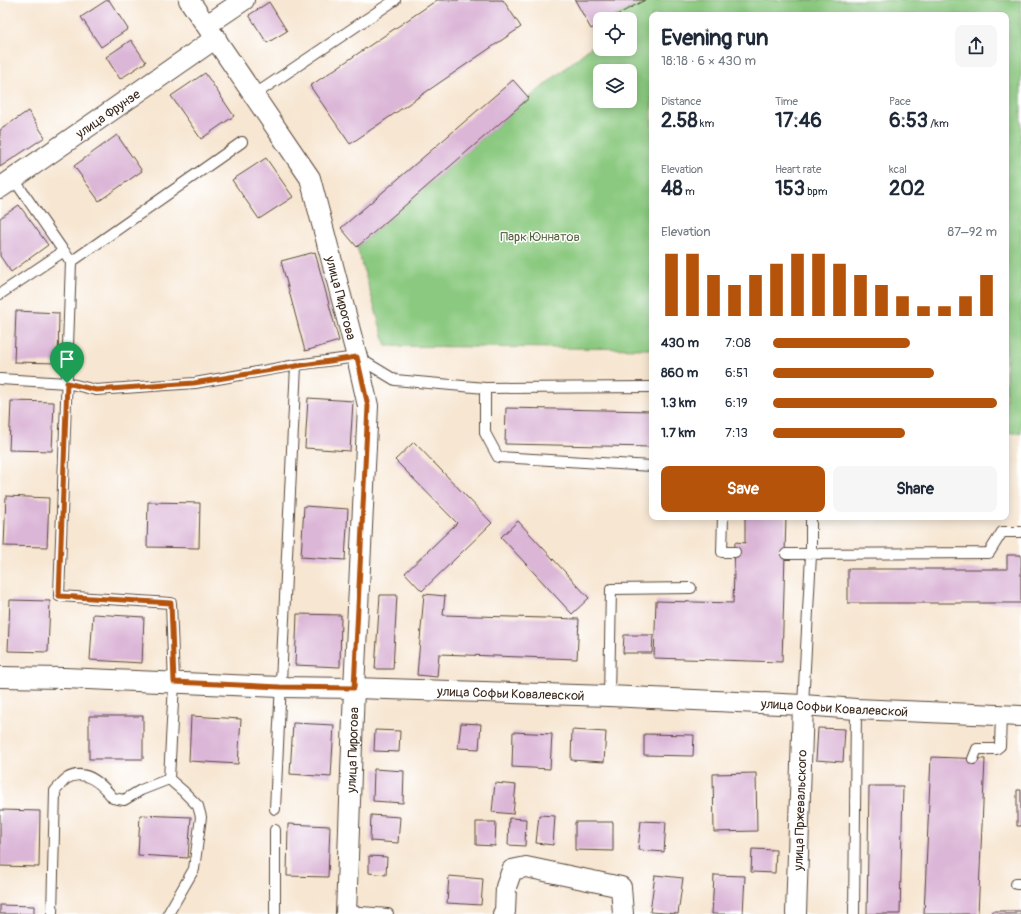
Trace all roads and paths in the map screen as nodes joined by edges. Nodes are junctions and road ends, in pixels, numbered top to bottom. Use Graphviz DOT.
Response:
graph roads {
  1 [pos="189,0"];
  2 [pos="244,0"];
  3 [pos="395,0"];
  4 [pos="211,32"];
  5 [pos="254,95"];
  6 [pos="242,142"];
  7 [pos="7,183"];
  8 [pos="64,251"];
  9 [pos="72,262"];
  10 [pos="0,294"];
  11 [pos="357,357"];
  12 [pos="296,366"];
  13 [pos="0,379"];
  14 [pos="67,383"];
  15 [pos="649,387"];
  16 [pos="485,388"];
  17 [pos="649,466"];
  18 [pos="723,520"];
  19 [pos="811,520"];
  20 [pos="1021,532"];
  21 [pos="734,552"];
  22 [pos="786,554"];
  23 [pos="811,555"];
  24 [pos="691,588"];
  25 [pos="0,677"];
  26 [pos="174,682"];
  27 [pos="280,687"];
  28 [pos="354,688"];
  29 [pos="609,696"];
  30 [pos="803,705"];
  31 [pos="856,709"];
  32 [pos="1001,715"];
  33 [pos="1021,716"];
  34 [pos="973,759"];
  35 [pos="170,779"];
  36 [pos="275,809"];
  37 [pos="275,830"];
  38 [pos="346,913"];
  39 [pos="52,914"];
  40 [pos="168,914"];
  41 [pos="274,914"];
  42 [pos="388,914"];
  43 [pos="502,914"];
  44 [pos="623,914"];
  45 [pos="796,914"];
  46 [pos="854,914"];
  1 -- 4 [label="street, улица Пирогова"];
  2 -- 4 [label="street, улица Фрунзе"];
  3 -- 5 [label="lane"];
  4 -- 5 [label="street, улица Пирогова"];
  4 -- 7 [label="street, улица Фрунзе"];
  5 -- 11 [label="street, улица Пирогова"];
  6 -- 9 [label="lane"];
  7 -- 8 [label="lane"];
  8 -- 9 [label="lane"];
  8 -- 10 [label="lane"];
  9 -- 14 [label="lane"];
  11 -- 12 [label="lane"];
  11 -- 16 [label="lane"];
  11 -- 28 [label="street, улица Пирогова"];
  12 -- 14 [label="lane"];
  12 -- 27 [label="lane"];
  13 -- 14 [label="lane"];
  14 -- 26 [label="lane"];
  15 -- 16 [label="lane"];
  16 -- 17 [label="lane"];
  18 -- 21 [label="lane"];
  19 -- 23 [label="lane"];
  20 -- 23 [label="lane"];
  22 -- 23 [label="lane"];
  23 -- 30 [label="lane"];
  24 -- 29 [label="lane"];
  25 -- 26 [label="street, улица Софьи Ковалевской"];
  26 -- 27 [label="street, улица Софьи Ковалевской"];
  26 -- 35 [label="lane"];
  27 -- 28 [label="street, улица Софьи Ковалевской"];
  27 -- 36 [label="lane"];
  28 -- 29 [label="street, улица Софьи Ковалевской"];
  28 -- 38 [label="street, улица Пирогова"];
  29 -- 30 [label="street, улица Софьи Ковалевской"];
  30 -- 31 [label="street, улица Софьи Ковалевской"];
  30 -- 45 [label="street, улица Пржевальского"];
  31 -- 32 [label="street, улица Софьи Ковалевской"];
  31 -- 46 [label="lane"];
  32 -- 33 [label="street, улица Софьи Ковалевской"];
  32 -- 34 [label="lane"];
  35 -- 39 [label="lane"];
  35 -- 40 [label="lane"];
  37 -- 41 [label="lane"];
  38 -- 42 [label="lane"];
  43 -- 44 [label="street"];
}
